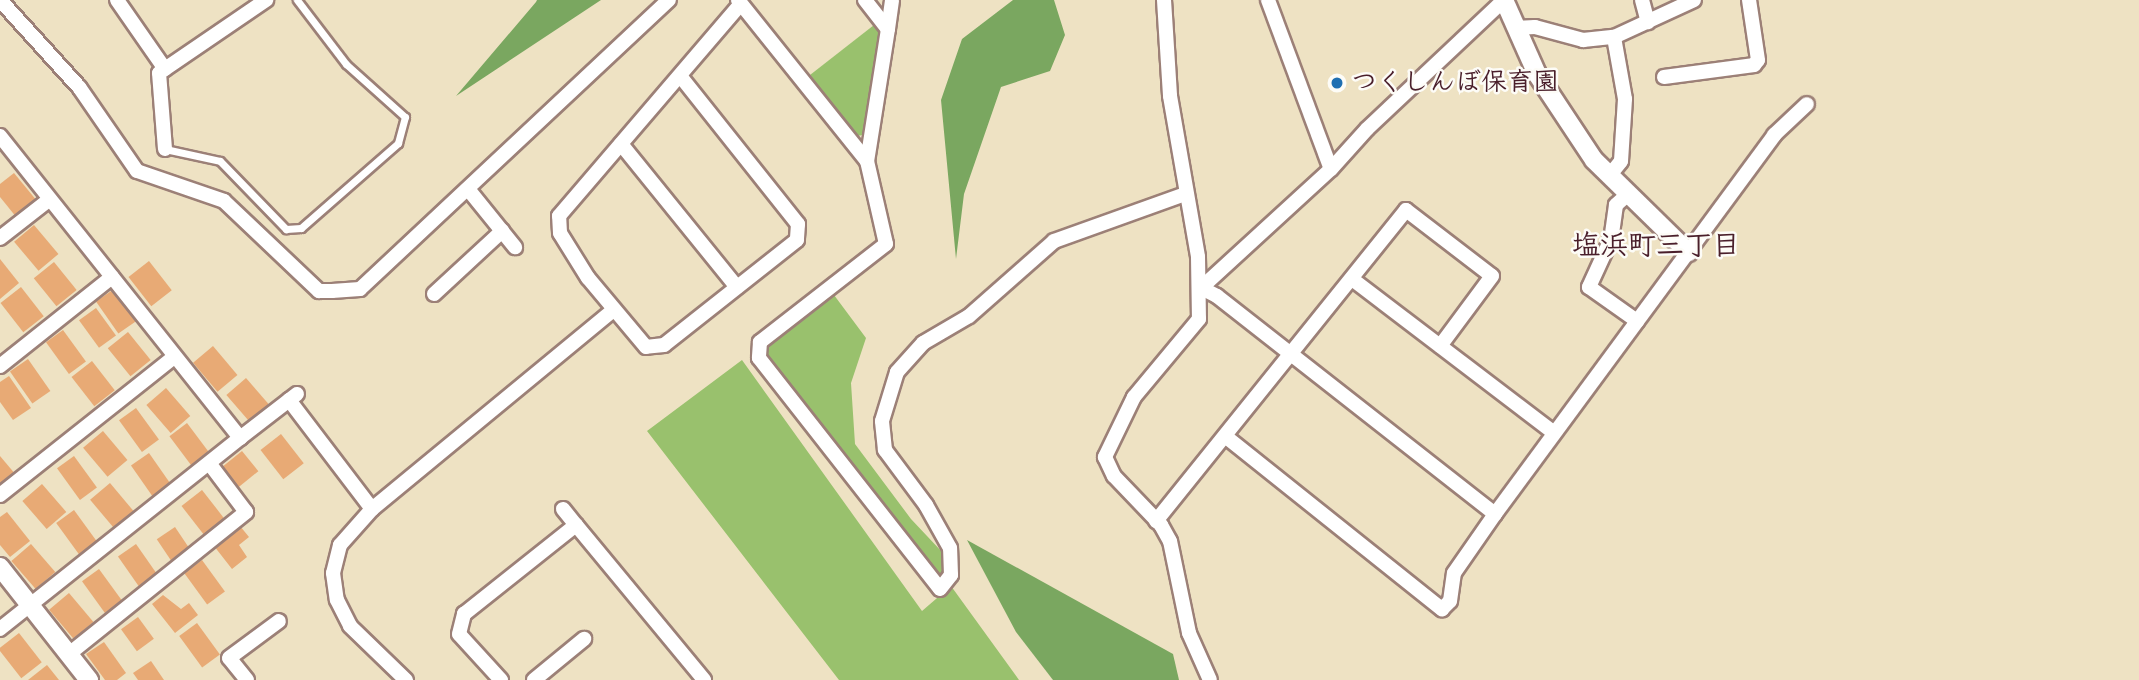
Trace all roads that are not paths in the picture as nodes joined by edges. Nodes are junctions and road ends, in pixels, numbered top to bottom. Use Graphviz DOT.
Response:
graph roads {
  1 [pos="0,0"];
  2 [pos="117,0"];
  3 [pos="266,0"];
  4 [pos="297,0"];
  5 [pos="669,0"];
  6 [pos="865,0"];
  7 [pos="892,0"];
  8 [pos="1164,0"];
  9 [pos="1268,0"];
  10 [pos="1504,0"];
  11 [pos="1642,0"];
  12 [pos="1694,0"];
  13 [pos="1749,0"];
  14 [pos="739,2"];
  15 [pos="1648,22"];
  16 [pos="1515,28"];
  17 [pos="888,29"];
  18 [pos="1614,37"];
  19 [pos="165,69"];
  20 [pos="681,77"];
  21 [pos="1664,77"];
  22 [pos="1807,104"];
  23 [pos="0,136"];
  24 [pos="621,144"];
  25 [pos="165,149"];
  26 [pos="867,162"];
  27 [pos="1331,169"];
  28 [pos="1609,176"];
  29 [pos="468,189"];
  30 [pos="1185,194"];
  31 [pos="1627,195"];
  32 [pos="50,198"];
  33 [pos="502,231"];
  34 [pos="0,238"];
  35 [pos="515,247"];
  36 [pos="1688,252"];
  37 [pos="112,277"];
  38 [pos="1352,279"];
  39 [pos="737,287"];
  40 [pos="1201,288"];
  41 [pos="434,294"];
  42 [pos="613,310"];
  43 [pos="1637,321"];
  44 [pos="1440,346"];
  45 [pos="1290,355"];
  46 [pos="174,357"];
  47 [pos="0,366"];
  48 [pos="1554,433"];
  49 [pos="1224,436"];
  50 [pos="240,438"];
  51 [pos="209,463"];
  52 [pos="0,495"];
  53 [pos="372,509"];
  54 [pos="563,509"];
  55 [pos="1495,514"];
  56 [pos="1156,521"];
  57 [pos="576,525"];
  58 [pos="0,567"];
  59 [pos="30,605"];
  60 [pos="279,621"];
  61 [pos="0,629"];
  62 [pos="584,639"];
  63 [pos="69,654"];
  64 [pos="89,680"];
  65 [pos="247,680"];
  66 [pos="406,680"];
  67 [pos="500,680"];
  68 [pos="534,680"];
  69 [pos="704,680"];
  70 [pos="1210,680"];
  1 -- 29 [label="street"];
  2 -- 19 [label="street"];
  3 -- 19 [label="street"];
  4 -- 25 [label="lane"];
  5 -- 29 [label="street"];
  6 -- 17 [label="street"];
  7 -- 17 [label="street"];
  8 -- 30 [label="street"];
  9 -- 27 [label="street"];
  10 -- 16 [label="street"];
  10 -- 27 [label="street"];
  11 -- 15 [label="street"];
  12 -- 15 [label="street"];
  13 -- 21 [label="street"];
  14 -- 20 [label="street"];
  14 -- 26 [label="street"];
  15 -- 18 [label="street"];
  16 -- 18 [label="street"];
  16 -- 28 [label="street"];
  17 -- 26 [label="street"];
  18 -- 28 [label="street"];
  19 -- 25 [label="street"];
  20 -- 24 [label="street"];
  20 -- 39 [label="street"];
  22 -- 36 [label="street"];
  23 -- 32 [label="street"];
  24 -- 39 [label="street"];
  24 -- 42 [label="street"];
  26 -- 30 [label="street"];
  27 -- 40 [label="street"];
  28 -- 31 [label="street"];
  29 -- 33 [label="street"];
  30 -- 40 [label="street"];
  31 -- 36 [label="street"];
  31 -- 43 [label="street"];
  32 -- 34 [label="street"];
  32 -- 37 [label="street"];
  33 -- 35 [label="street"];
  33 -- 41 [label="street"];
  36 -- 43 [label="street"];
  37 -- 46 [label="street"];
  37 -- 47 [label="street"];
  38 -- 44 [label="street"];
  38 -- 44 [label="street"];
  38 -- 45 [label="street"];
  39 -- 42 [label="street"];
  40 -- 45 [label="street"];
  40 -- 56 [label="street"];
  42 -- 53 [label="street"];
  43 -- 48 [label="street"];
  44 -- 48 [label="street"];
  45 -- 49 [label="street"];
  45 -- 55 [label="street"];
  46 -- 50 [label="street"];
  46 -- 52 [label="street"];
  48 -- 55 [label="street"];
  49 -- 55 [label="street"];
  49 -- 56 [label="street"];
  50 -- 51 [label="street"];
  50 -- 53 [label="street"];
  51 -- 59 [label="street"];
  51 -- 63 [label="street"];
  53 -- 66 [label="street"];
  54 -- 57 [label="street"];
  56 -- 70 [label="street"];
  57 -- 67 [label="street"];
  57 -- 69 [label="street"];
  58 -- 59 [label="street"];
  59 -- 61 [label="street"];
  59 -- 63 [label="street"];
  60 -- 65 [label="street"];
  62 -- 68 [label="street"];
  63 -- 64 [label="street"];
}
